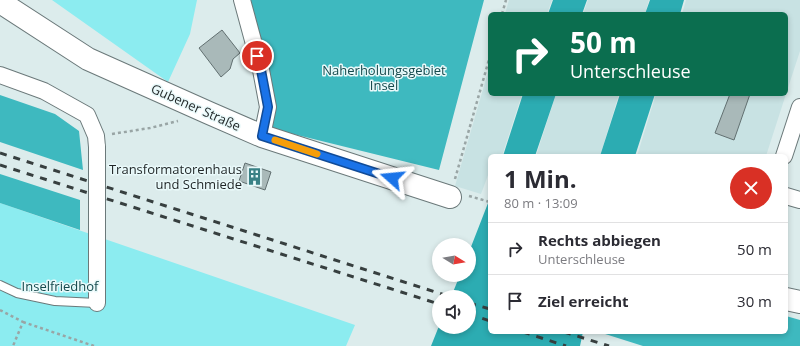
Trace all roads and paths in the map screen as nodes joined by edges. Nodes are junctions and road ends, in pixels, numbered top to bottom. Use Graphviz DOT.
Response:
graph roads {
  1 [pos="242,0"];
  2 [pos="506,0"];
  3 [pos="0,2"];
  4 [pos="503,12"];
  5 [pos="488,64"];
  6 [pos="0,75"];
  7 [pos="800,107"];
  8 [pos="150,128"];
  9 [pos="262,136"];
  10 [pos="97,142"];
  11 [pos="785,154"];
  12 [pos="457,196"];
  13 [pos="788,197"];
  14 [pos="800,200"];
  15 [pos="488,202"];
  16 [pos="0,285"];
  17 [pos="788,299"];
  18 [pos="800,302"];
  19 [pos="97,303"];
  20 [pos="0,310"];
  21 [pos="23,322"];
  22 [pos="13,346"];
  23 [pos="94,346"];
  1 -- 9 [label="street"];
  2 -- 4 [label="path"];
  3 -- 9 [label="main road, Gubener Straße"];
  5 -- 12 [label="path"];
  6 -- 10 [label="street"];
  7 -- 11 [label="street"];
  8 -- 10 [label="path"];
  9 -- 12 [label="main road, Gubener Straße"];
  10 -- 19 [label="street, bridge"];
  12 -- 15 [label="path"];
  13 -- 14 [label="street"];
  16 -- 19 [label="lane"];
  17 -- 18 [label="main road"];
  20 -- 21 [label="path"];
  21 -- 22 [label="path"];
  21 -- 23 [label="path"];
}
